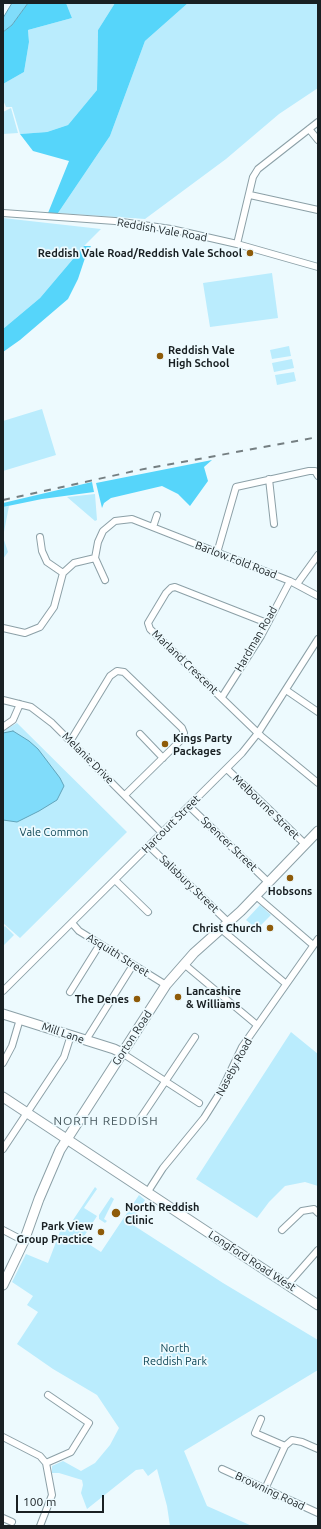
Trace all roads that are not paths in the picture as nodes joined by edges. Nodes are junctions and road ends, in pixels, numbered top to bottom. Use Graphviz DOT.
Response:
graph roads {
  1 [pos="318,122"];
  2 [pos="309,129"];
  3 [pos="318,140"];
  4 [pos="250,195"];
  5 [pos="318,210"];
  6 [pos="3,213"];
  7 [pos="237,244"];
  8 [pos="318,268"];
  9 [pos="316,474"];
  10 [pos="269,479"];
  11 [pos="157,514"];
  12 [pos="274,524"];
  13 [pos="153,527"];
  14 [pos="40,537"];
  15 [pos="218,553"];
  16 [pos="318,555"];
  17 [pos="94,558"];
  18 [pos="63,573"];
  19 [pos="105,580"];
  20 [pos="290,581"];
  21 [pos="297,584"];
  22 [pos="318,596"];
  23 [pos="267,623"];
  24 [pos="3,628"];
  25 [pos="318,639"];
  26 [pos="316,647"];
  27 [pos="286,690"];
  28 [pos="222,697"];
  29 [pos="3,700"];
  30 [pos="20,704"];
  31 [pos="318,712"];
  32 [pos="3,727"];
  33 [pos="258,733"];
  34 [pos="140,734"];
  35 [pos="71,740"];
  36 [pos="163,758"];
  37 [pos="226,769"];
  38 [pos="318,783"];
  39 [pos="125,795"];
  40 [pos="189,806"];
  41 [pos="318,830"];
  42 [pos="162,833"];
  43 [pos="305,844"];
  44 [pos="149,846"];
  45 [pos="115,880"];
  46 [pos="269,883"];
  47 [pos="256,896"];
  48 [pos="148,912"];
  49 [pos="72,923"];
  50 [pos="229,923"];
  51 [pos="222,930"];
  52 [pos="318,938"];
  53 [pos="100,944"];
  54 [pos="313,945"];
  55 [pos="184,964"];
  56 [pos="133,965"];
  57 [pos="286,983"];
  58 [pos="166,985"];
  59 [pos="3,991"];
  60 [pos="70,992"];
  61 [pos="3,1014"];
  62 [pos="20,1018"];
  63 [pos="257,1025"];
  64 [pos="71,1035"];
  65 [pos="195,1037"];
  66 [pos="86,1040"];
  67 [pos="100,1046"];
  68 [pos="122,1053"];
  69 [pos="117,1062"];
  70 [pos="3,1063"];
  71 [pos="166,1081"];
  72 [pos="3,1097"];
  73 [pos="199,1103"];
  74 [pos="27,1113"];
  75 [pos="140,1119"];
  76 [pos="66,1140"];
  77 [pos="3,1149"];
  78 [pos="146,1193"];
  79 [pos="318,1214"];
  80 [pos="3,1230"];
  81 [pos="282,1230"];
  82 [pos="24,1241"];
  83 [pos="318,1250"];
  84 [pos="288,1284"];
  85 [pos="3,1285"];
  86 [pos="318,1304"];
  87 [pos="48,1395"];
  88 [pos="261,1419"];
  89 [pos="3,1437"];
  90 [pos="285,1446"];
  91 [pos="318,1449"];
  92 [pos="46,1463"];
  93 [pos="222,1469"];
  94 [pos="265,1489"];
  95 [pos="318,1513"];
  96 [pos="3,1518"];
  97 [pos="12,1522"];
  98 [pos="40,1526"];
  1 -- 2 [label="street"];
  2 -- 3 [label="street"];
  2 -- 4 [label="street"];
  4 -- 5 [label="street"];
  4 -- 7 [label="street"];
  6 -- 7 [label="street, Reddish Vale Road"];
  7 -- 8 [label="street, Reddish Vale Road"];
  9 -- 10 [label="street"];
  10 -- 12 [label="street"];
  10 -- 15 [label="street"];
  11 -- 13 [label="street"];
  13 -- 15 [label="street, Barlow Fold Road"];
  13 -- 17 [label="street, Barlow Fold Road"];
  14 -- 18 [label="street"];
  15 -- 20 [label="street, Barlow Fold Road"];
  16 -- 21 [label="street"];
  17 -- 18 [label="street"];
  17 -- 19 [label="street"];
  18 -- 24 [label="street"];
  20 -- 21 [label="street, Barlow Fold Road"];
  20 -- 23 [label="street, Hardman Road"];
  21 -- 22 [label="street, Barlow Fold Road"];
  23 -- 28 [label="street, Hardman Road"];
  23 -- 28 [label="street, Marland Crescent"];
  25 -- 26 [label="street, Harcourt Street"];
  26 -- 27 [label="street, Harcourt Street"];
  27 -- 31 [label="street"];
  27 -- 33 [label="street, Harcourt Street"];
  28 -- 33 [label="street, Marland Crescent"];
  29 -- 30 [label="street, Melanie Drive"];
  30 -- 32 [label="street"];
  30 -- 35 [label="street, Melanie Drive"];
  33 -- 37 [label="street, Harcourt Street"];
  33 -- 38 [label="street, Marland Crescent"];
  34 -- 36 [label="street"];
  35 -- 36 [label="street"];
  35 -- 39 [label="street, Melanie Drive"];
  36 -- 39 [label="street"];
  37 -- 40 [label="street, Harcourt Street"];
  37 -- 43 [label="street, Melbourne Street"];
  39 -- 42 [label="street, Melanie Drive"];
  40 -- 42 [label="street, Harcourt Street"];
  40 -- 46 [label="street, Spencer Street"];
  41 -- 43 [label="main road, Gorton Road"];
  42 -- 44 [label="street, Harcourt Street"];
  43 -- 46 [label="main road, Gorton Road"];
  44 -- 45 [label="street, Harcourt Street"];
  44 -- 50 [label="street, Salisbury Street"];
  45 -- 48 [label="street"];
  45 -- 49 [label="street, Harcourt Street"];
  46 -- 47 [label="main road, Gorton Road"];
  47 -- 50 [label="main road, Gorton Road"];
  47 -- 54 [label="street"];
  49 -- 53 [label="street, Asquith Street"];
  49 -- 59 [label="street, Harcourt Street"];
  50 -- 51 [label="main road, Gorton Road"];
  51 -- 55 [label="main road, Gorton Road"];
  51 -- 57 [label="street"];
  52 -- 54 [label="street, Naseby Road"];
  53 -- 56 [label="street, Asquith Street"];
  53 -- 60 [label="street"];
  54 -- 57 [label="street, Naseby Road"];
  55 -- 58 [label="main road, Gorton Road"];
  55 -- 63 [label="street"];
  56 -- 58 [label="street, Asquith Street"];
  56 -- 66 [label="street"];
  57 -- 63 [label="street, Naseby Road"];
  58 -- 68 [label="main road, Gorton Road"];
  61 -- 62 [label="main road, Mill Lane"];
  62 -- 64 [label="main road, Mill Lane"];
  62 -- 70 [label="street"];
  63 -- 78 [label="street, Naseby Road"];
  64 -- 66 [label="main road, Mill Lane"];
  64 -- 74 [label="street"];
  65 -- 71 [label="street"];
  66 -- 67 [label="main road, Mill Lane"];
  67 -- 68 [label="main road, Mill Lane"];
  67 -- 69 [label="main road"];
  68 -- 69 [label="main road, Gorton Road"];
  68 -- 71 [label="street"];
  69 -- 76 [label="main road, Gorton Road"];
  71 -- 73 [label="street"];
  71 -- 75 [label="street"];
  72 -- 74 [label="main road, Longford Road West"];
  74 -- 76 [label="main road, Longford Road West"];
  74 -- 77 [label="street"];
  76 -- 78 [label="main road, Longford Road West"];
  76 -- 82 [label="main road, Gorton Road"];
  78 -- 84 [label="main road, Longford Road West"];
  79 -- 81 [label="street"];
  80 -- 82 [label="street"];
  82 -- 85 [label="main road, Gorton Road"];
  83 -- 84 [label="street"];
  84 -- 86 [label="main road, Longford Road West"];
  87 -- 92 [label="street"];
  88 -- 90 [label="street"];
  89 -- 92 [label="street"];
  90 -- 91 [label="street"];
  90 -- 94 [label="street"];
  92 -- 98 [label="street"];
  93 -- 94 [label="street, Browning Road"];
  94 -- 95 [label="street, Browning Road"];
  96 -- 97 [label="street"];
}
